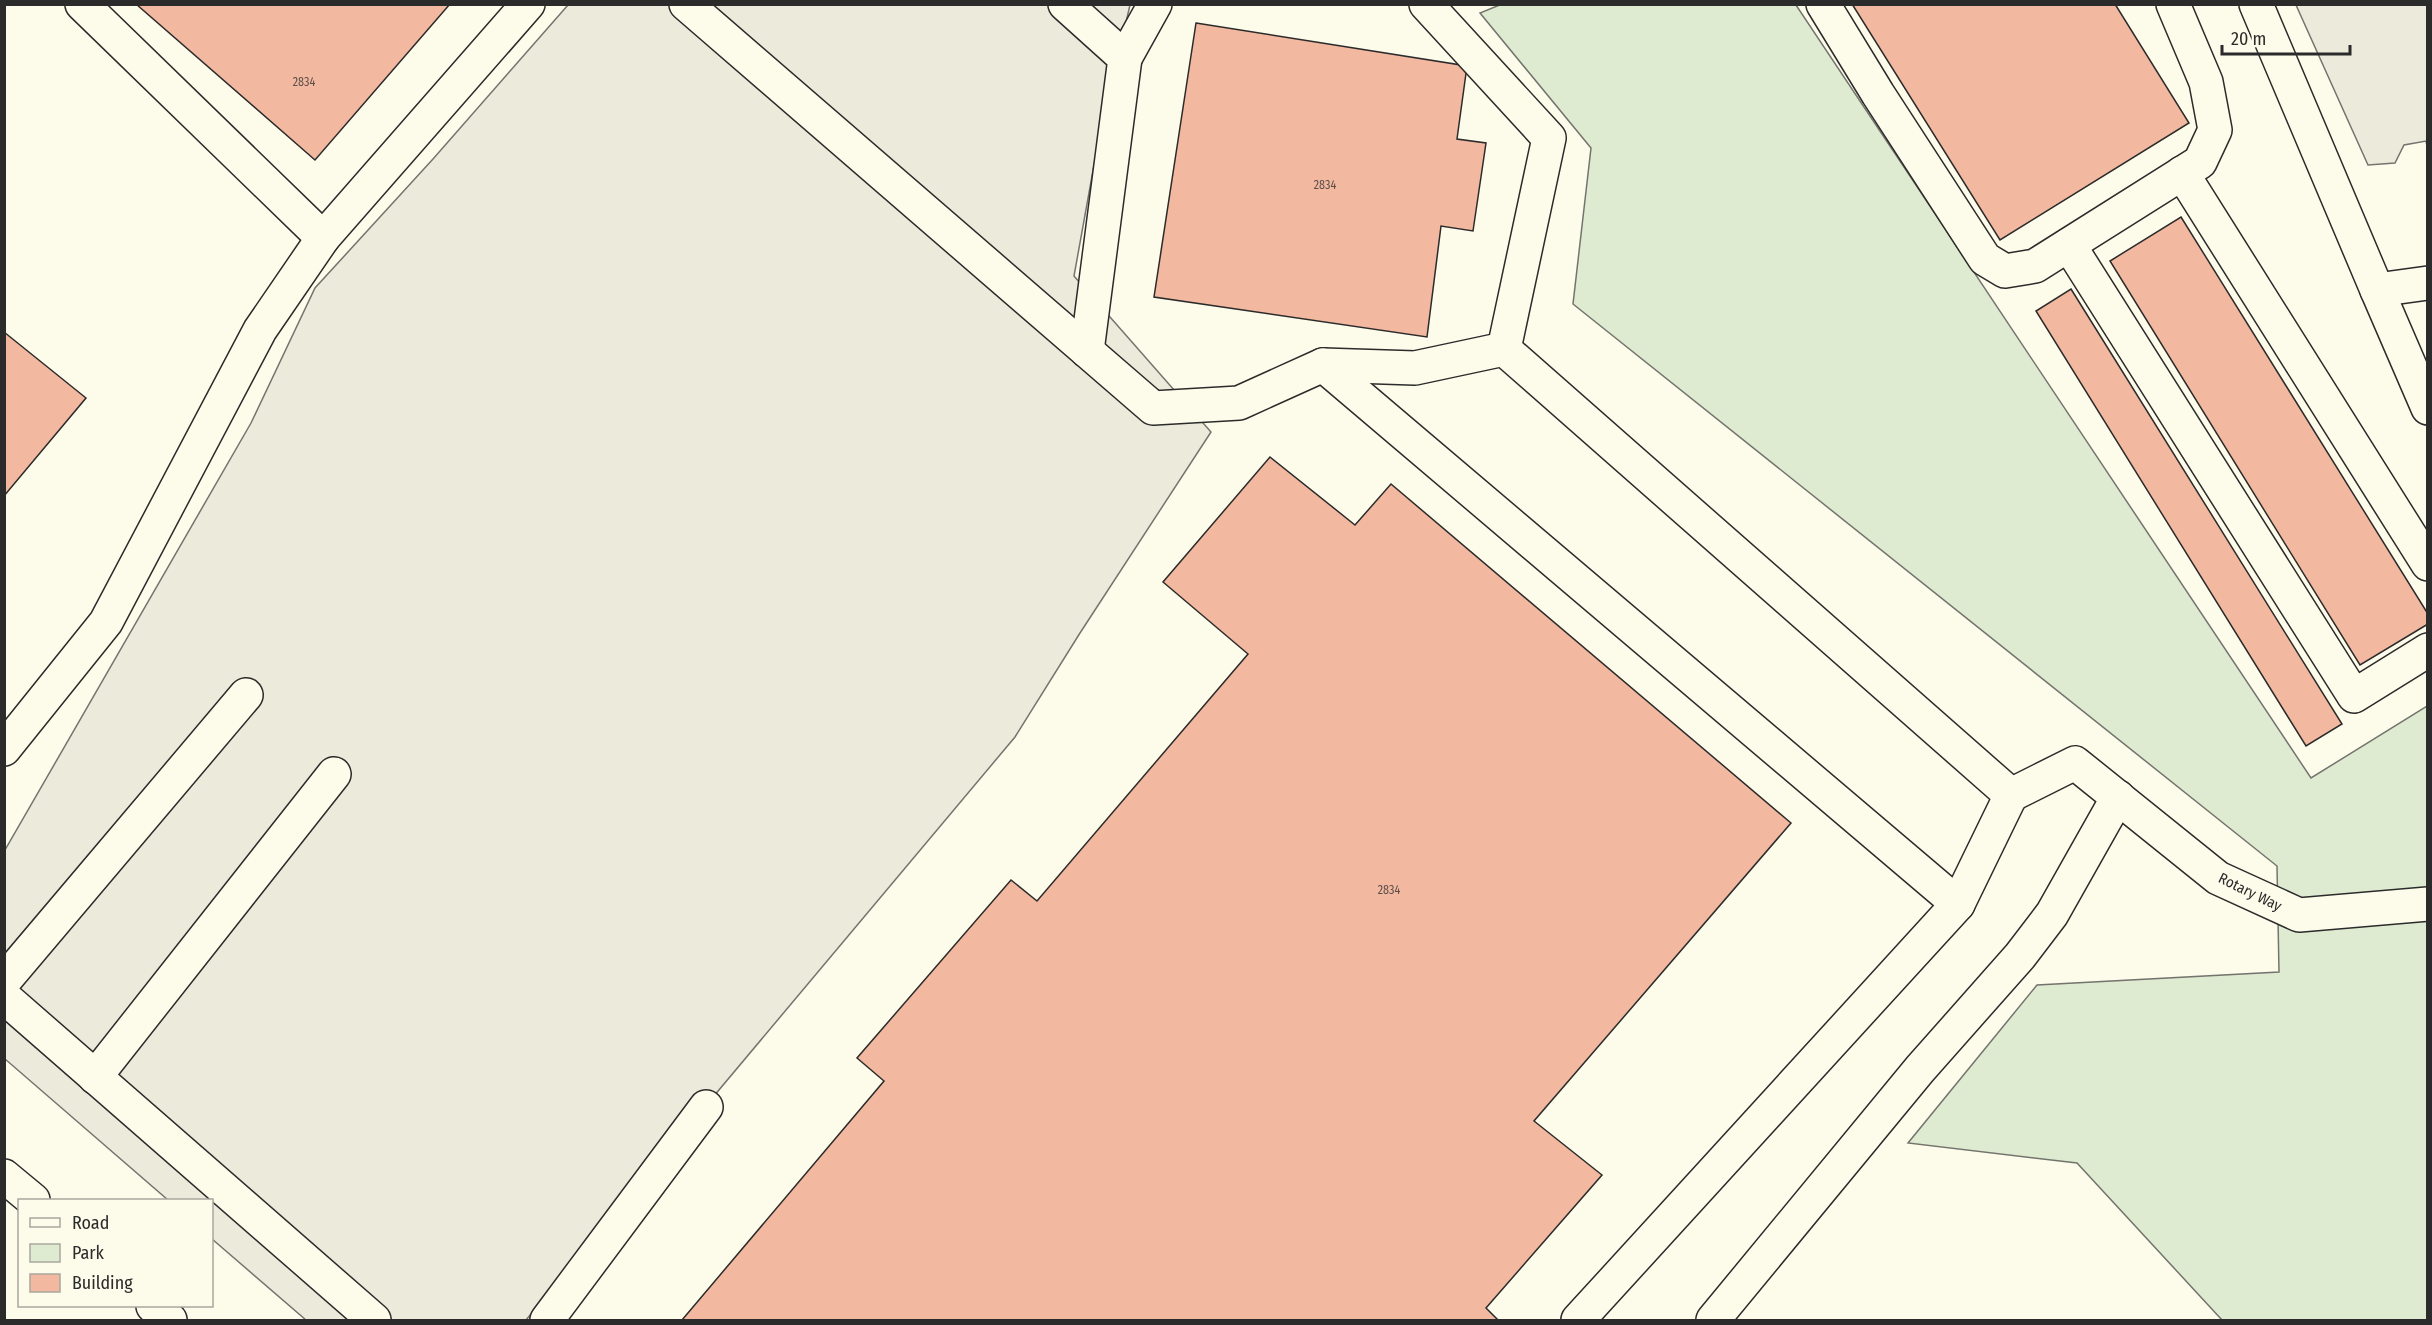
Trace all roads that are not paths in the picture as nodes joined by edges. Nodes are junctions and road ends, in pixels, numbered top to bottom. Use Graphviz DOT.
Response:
graph roads {
  1 [pos="82,4"];
  2 [pos="528,4"];
  3 [pos="686,4"];
  4 [pos="1065,4"];
  5 [pos="1155,4"];
  6 [pos="1426,4"];
  7 [pos="1823,4"];
  8 [pos="2173,4"];
  9 [pos="2256,4"];
  10 [pos="1125,58"];
  11 [pos="2182,173"];
  12 [pos="324,238"];
  13 [pos="2068,245"];
  14 [pos="2427,283"];
  15 [pos="2377,290"];
  16 [pos="1504,349"];
  17 [pos="1087,351"];
  18 [pos="1323,365"];
  19 [pos="2427,408"];
  20 [pos="2427,564"];
  21 [pos="2427,650"];
  22 [pos="246,695"];
  23 [pos="4,749"];
  24 [pos="334,774"];
  25 [pos="2011,795"];
  26 [pos="2118,797"];
  27 [pos="1958,904"];
  28 [pos="2427,904"];
  29 [pos="4,981"];
  30 [pos="4,997"];
  31 [pos="95,1077"];
  32 [pos="706,1107"];
  33 [pos="4,1176"];
  34 [pos="32,1199"];
  35 [pos="155,1307"];
  36 [pos="170,1320"];
  37 [pos="374,1320"];
  38 [pos="547,1320"];
  39 [pos="1578,1320"];
  40 [pos="1713,1320"];
  1 -- 12 [label="main road"];
  2 -- 12 [label="main road"];
  3 -- 17 [label="main road"];
  4 -- 10 [label="main road"];
  5 -- 10 [label="main road"];
  6 -- 16 [label="main road"];
  7 -- 13 [label="main road"];
  8 -- 11 [label="main road"];
  9 -- 15 [label="main road"];
  10 -- 17 [label="main road"];
  11 -- 13 [label="main road"];
  11 -- 20 [label="main road"];
  12 -- 23 [label="main road"];
  13 -- 21 [label="main road"];
  14 -- 15 [label="main road"];
  15 -- 19 [label="main road"];
  16 -- 18 [label="main road"];
  16 -- 25 [label="main road"];
  17 -- 18 [label="main road"];
  18 -- 27 [label="main road"];
  22 -- 29 [label="main road"];
  24 -- 31 [label="main road"];
  25 -- 26 [label="main road, Rotary Way"];
  25 -- 27 [label="main road"];
  26 -- 28 [label="main road, Rotary Way"];
  26 -- 40 [label="main road"];
  27 -- 39 [label="main road"];
  30 -- 31 [label="main road"];
  31 -- 37 [label="main road"];
  32 -- 38 [label="main road"];
  33 -- 34 [label="main road"];
  35 -- 36 [label="main road"];
}
